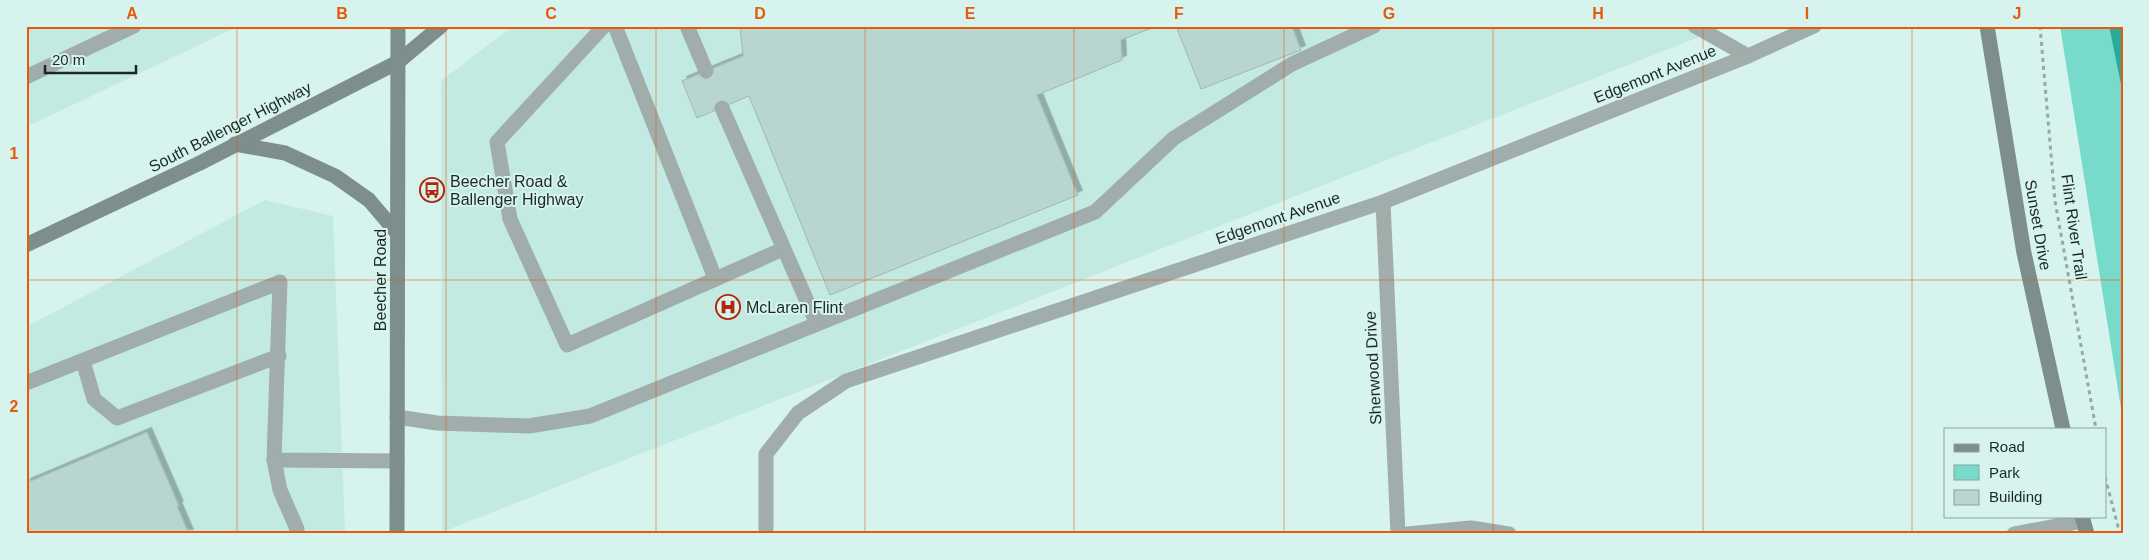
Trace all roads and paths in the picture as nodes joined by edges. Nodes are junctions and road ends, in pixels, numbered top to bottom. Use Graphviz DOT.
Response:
graph roads {
  1 [pos="134,26"];
  2 [pos="398,26"];
  3 [pos="441,26"];
  4 [pos="604,26"];
  5 [pos="616,26"];
  6 [pos="687,26"];
  7 [pos="1374,26"];
  8 [pos="1695,26"];
  9 [pos="1814,26"];
  10 [pos="1988,26"];
  11 [pos="2040,26"];
  12 [pos="1748,56"];
  13 [pos="398,62"];
  14 [pos="706,71"];
  15 [pos="26,77"];
  16 [pos="722,108"];
  17 [pos="234,144"];
  18 [pos="1383,202"];
  19 [pos="397,233"];
  20 [pos="26,245"];
  21 [pos="783,249"];
  22 [pos="715,278"];
  23 [pos="818,324"];
  24 [pos="279,356"];
  25 [pos="83,360"];
  26 [pos="26,383"];
  27 [pos="397,416"];
  28 [pos="2063,428"];
  29 [pos="2096,428"];
  30 [pos="274,460"];
  31 [pos="397,460"];
  32 [pos="2106,481"];
  33 [pos="2084,524"];
  34 [pos="297,529"];
  35 [pos="397,534"];
  36 [pos="766,534"];
  37 [pos="1398,534"];
  38 [pos="1407,534"];
  39 [pos="1509,534"];
  40 [pos="2014,534"];
  41 [pos="2120,534"];
  1 -- 15 [label="street"];
  2 -- 13 [label="street, Beecher Road"];
  3 -- 13 [label="street, South Ballenger Highway"];
  4 -- 22 [label="street"];
  5 -- 22 [label="street"];
  6 -- 14 [label="street"];
  7 -- 23 [label="street"];
  8 -- 12 [label="street"];
  9 -- 12 [label="street, Edgemont Avenue"];
  10 -- 28 [label="street, Sunset Drive"];
  11 -- 29 [label="path, Flint River Trail"];
  12 -- 18 [label="street, Edgemont Avenue"];
  13 -- 17 [label="street, South Ballenger Highway"];
  13 -- 19 [label="street, Beecher Road"];
  16 -- 21 [label="street"];
  17 -- 19 [label="street"];
  17 -- 20 [label="street, South Ballenger Highway"];
  18 -- 36 [label="street, Edgemont Avenue"];
  18 -- 37 [label="street, Sherwood Drive"];
  19 -- 27 [label="street, Beecher Road"];
  21 -- 22 [label="street"];
  21 -- 23 [label="street"];
  23 -- 27 [label="street"];
  24 -- 25 [label="street"];
  24 -- 25 [label="street"];
  24 -- 30 [label="street"];
  25 -- 26 [label="street"];
  27 -- 31 [label="street, Beecher Road"];
  30 -- 31 [label="street"];
  30 -- 34 [label="street"];
  31 -- 35 [label="street, Beecher Road"];
  32 -- 41 [label="path"];
  33 -- 40 [label="street"];
  38 -- 39 [label="street"];
}
